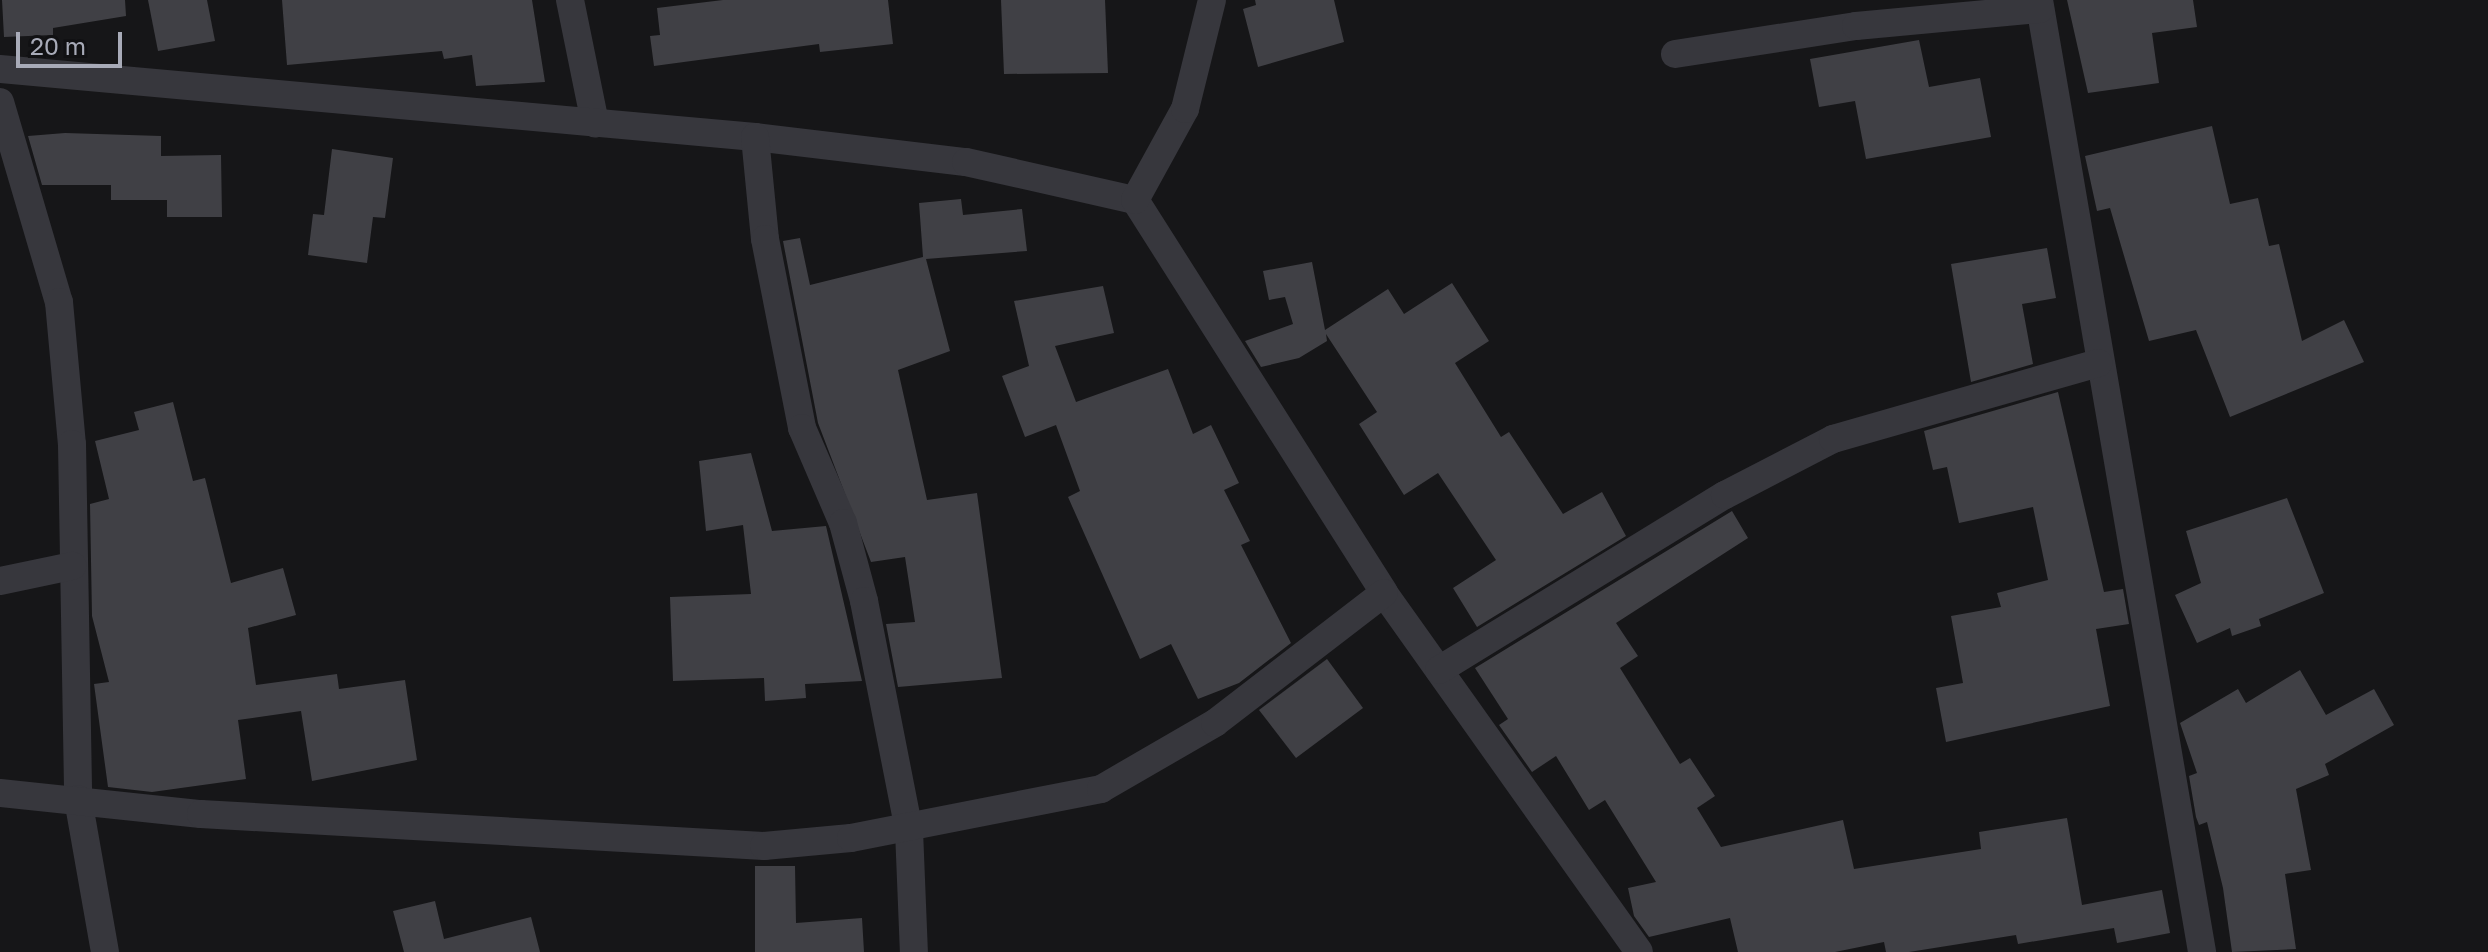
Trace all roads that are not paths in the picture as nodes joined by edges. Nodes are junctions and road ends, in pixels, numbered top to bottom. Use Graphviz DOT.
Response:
graph roads {
  1 [pos="570,0"];
  2 [pos="1212,0"];
  3 [pos="2040,4"];
  4 [pos="1675,54"];
  5 [pos="0,69"];
  6 [pos="0,102"];
  7 [pos="595,123"];
  8 [pos="755,137"];
  9 [pos="1135,200"];
  10 [pos="2098,363"];
  11 [pos="72,566"];
  12 [pos="0,581"];
  13 [pos="1384,593"];
  14 [pos="1439,670"];
  15 [pos="0,793"];
  16 [pos="78,799"];
  17 [pos="909,830"];
  18 [pos="105,952"];
  19 [pos="914,952"];
  20 [pos="1639,952"];
  21 [pos="2202,952"];
  1 -- 7 [label="street"];
  2 -- 9 [label="street"];
  3 -- 4 [label="street"];
  3 -- 10 [label="street"];
  5 -- 7 [label="street"];
  6 -- 11 [label="street"];
  7 -- 8 [label="street"];
  8 -- 9 [label="street"];
  8 -- 17 [label="street"];
  9 -- 13 [label="street"];
  10 -- 14 [label="street"];
  10 -- 21 [label="street"];
  11 -- 12 [label="street"];
  11 -- 16 [label="street"];
  13 -- 14 [label="street"];
  13 -- 17 [label="street"];
  14 -- 20 [label="street"];
  15 -- 16 [label="street"];
  16 -- 17 [label="street"];
  16 -- 18 [label="street"];
  17 -- 19 [label="street"];
}
